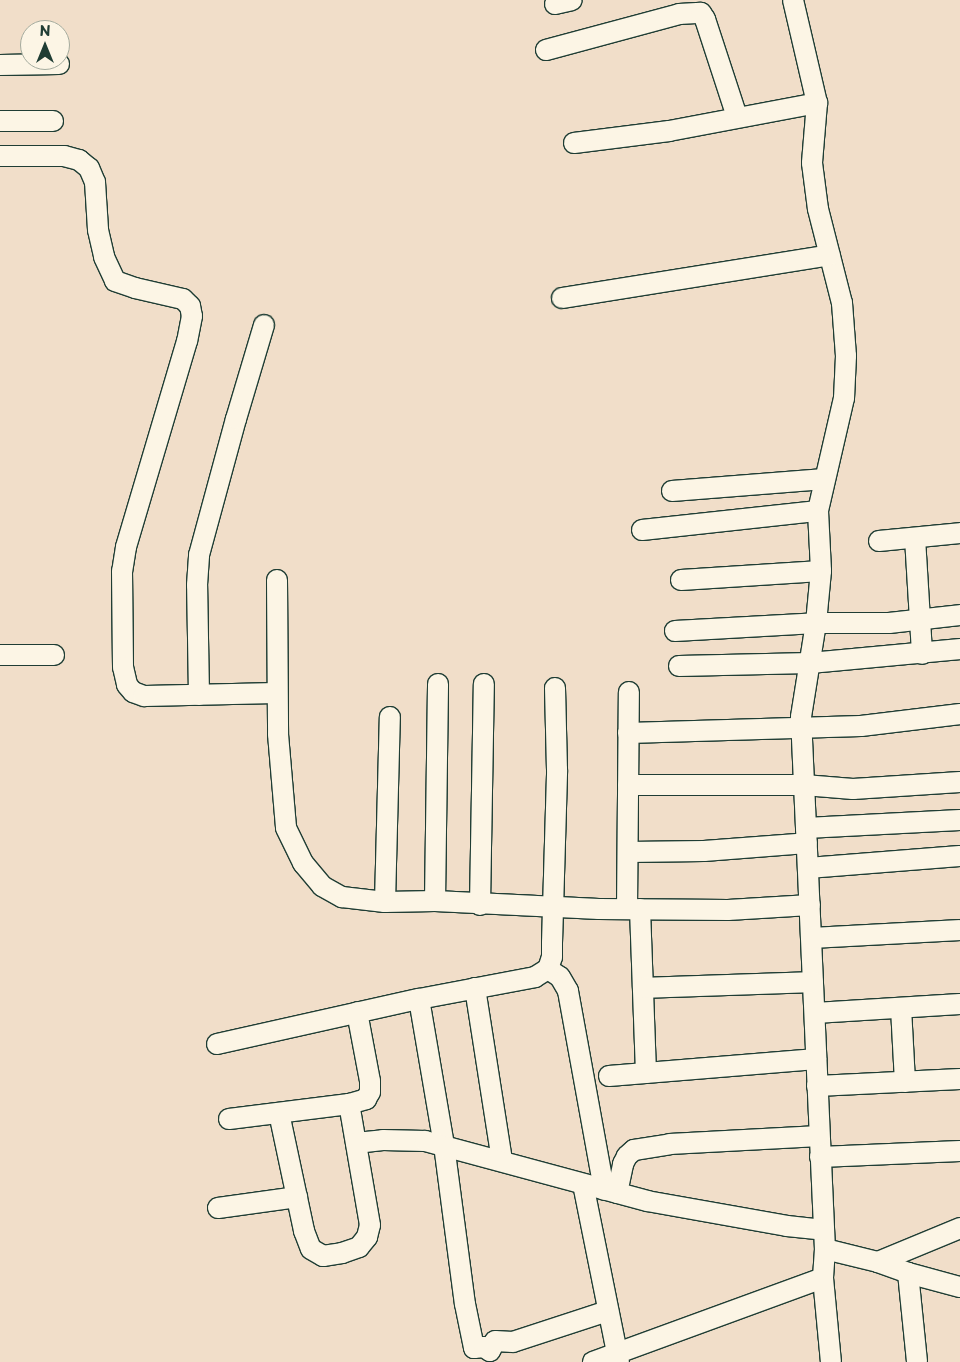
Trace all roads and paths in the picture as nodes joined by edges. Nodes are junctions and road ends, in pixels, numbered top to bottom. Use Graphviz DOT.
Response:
graph roads {
  1 [pos="793,0"];
  2 [pos="546,50"];
  3 [pos="0,65"];
  4 [pos="20,65"];
  5 [pos="817,103"];
  6 [pos="737,117"];
  7 [pos="0,121"];
  8 [pos="53,121"];
  9 [pos="574,143"];
  10 [pos="0,156"];
  11 [pos="830,255"];
  12 [pos="562,298"];
  13 [pos="264,325"];
  14 [pos="825,479"];
  15 [pos="672,491"];
  16 [pos="818,511"];
  17 [pos="642,530"];
  18 [pos="960,533"];
  19 [pos="915,538"];
  20 [pos="879,541"];
  21 [pos="821,571"];
  22 [pos="277,580"];
  23 [pos="681,580"];
  24 [pos="960,615"];
  25 [pos="920,620"];
  26 [pos="816,623"];
  27 [pos="676,632"];
  28 [pos="960,649"];
  29 [pos="54,654"];
  30 [pos="922,654"];
  31 [pos="0,655"];
  32 [pos="810,663"];
  33 [pos="679,666"];
  34 [pos="438,684"];
  35 [pos="484,684"];
  36 [pos="555,688"];
  37 [pos="629,692"];
  38 [pos="277,693"];
  39 [pos="199,694"];
  40 [pos="960,714"];
  41 [pos="390,717"];
  42 [pos="801,730"];
  43 [pos="628,733"];
  44 [pos="960,782"];
  45 [pos="628,785"];
  46 [pos="804,785"];
  47 [pos="960,820"];
  48 [pos="807,836"];
  49 [pos="628,852"];
  50 [pos="960,856"];
  51 [pos="808,868"];
  52 [pos="435,901"];
  53 [pos="385,902"];
  54 [pos="480,905"];
  55 [pos="552,905"];
  56 [pos="810,905"];
  57 [pos="634,909"];
  58 [pos="960,930"];
  59 [pos="812,938"];
  60 [pos="548,969"];
  61 [pos="813,982"];
  62 [pos="475,988"];
  63 [pos="643,988"];
  64 [pos="419,999"];
  65 [pos="960,1004"];
  66 [pos="901,1008"];
  67 [pos="357,1012"];
  68 [pos="815,1013"];
  69 [pos="217,1044"];
  70 [pos="816,1059"];
  71 [pos="646,1073"];
  72 [pos="609,1076"];
  73 [pos="960,1079"];
  74 [pos="905,1082"];
  75 [pos="817,1086"];
  76 [pos="349,1104"];
  77 [pos="279,1112"];
  78 [pos="229,1119"];
  79 [pos="819,1136"];
  80 [pos="356,1143"];
  81 [pos="444,1145"];
  82 [pos="960,1151"];
  83 [pos="820,1157"];
  84 [pos="502,1161"];
  85 [pos="583,1184"];
  86 [pos="611,1191"];
  87 [pos="297,1197"];
  88 [pos="218,1208"];
  89 [pos="960,1228"];
  90 [pos="824,1239"];
  91 [pos="878,1262"];
  92 [pos="908,1273"];
  93 [pos="823,1278"];
  94 [pos="960,1287"];
  95 [pos="608,1311"];
  96 [pos="618,1358"];
  97 [pos="828,1361"];
  98 [pos="593,1362"];
  99 [pos="918,1362"];
  1 -- 5 [label="street"];
  2 -- 6 [label="street"];
  3 -- 4 [label="street"];
  5 -- 6 [label="street"];
  5 -- 11 [label="street"];
  6 -- 9 [label="street"];
  7 -- 8 [label="street"];
  10 -- 39 [label="street"];
  11 -- 12 [label="street"];
  11 -- 14 [label="street"];
  13 -- 39 [label="street"];
  14 -- 15 [label="street"];
  14 -- 16 [label="street"];
  16 -- 17 [label="street"];
  16 -- 21 [label="street"];
  18 -- 19 [label="street"];
  19 -- 20 [label="street"];
  19 -- 25 [label="street"];
  21 -- 23 [label="street"];
  21 -- 26 [label="street"];
  22 -- 38 [label="street"];
  24 -- 25 [label="street"];
  25 -- 26 [label="street"];
  25 -- 30 [label="street"];
  26 -- 27 [label="street"];
  26 -- 32 [label="street"];
  28 -- 30 [label="street"];
  29 -- 31 [label="street"];
  30 -- 32 [label="street"];
  32 -- 33 [label="street"];
  32 -- 42 [label="street"];
  34 -- 52 [label="street"];
  35 -- 54 [label="street"];
  36 -- 55 [label="street"];
  37 -- 43 [label="street"];
  38 -- 39 [label="street"];
  38 -- 53 [label="street"];
  40 -- 42 [label="street"];
  41 -- 53 [label="street"];
  42 -- 43 [label="street"];
  42 -- 46 [label="street"];
  43 -- 45 [label="street"];
  44 -- 46 [label="street"];
  45 -- 46 [label="street"];
  45 -- 49 [label="street"];
  46 -- 48 [label="street"];
  47 -- 48 [label="street"];
  48 -- 49 [label="street"];
  48 -- 51 [label="street"];
  49 -- 57 [label="street"];
  50 -- 51 [label="street"];
  51 -- 56 [label="street"];
  52 -- 53 [label="street"];
  52 -- 54 [label="street"];
  54 -- 55 [label="street"];
  55 -- 57 [label="street"];
  55 -- 60 [label="street"];
  56 -- 57 [label="street"];
  56 -- 59 [label="street"];
  57 -- 63 [label="street"];
  58 -- 59 [label="street"];
  59 -- 61 [label="street"];
  60 -- 62 [label="street"];
  60 -- 86 [label="street"];
  61 -- 63 [label="street"];
  61 -- 68 [label="street"];
  62 -- 64 [label="street"];
  62 -- 84 [label="street"];
  63 -- 71 [label="street"];
  64 -- 67 [label="street"];
  64 -- 81 [label="street"];
  65 -- 66 [label="street"];
  66 -- 68 [label="street"];
  66 -- 74 [label="street"];
  67 -- 69 [label="street"];
  67 -- 76 [label="street"];
  68 -- 70 [label="street"];
  70 -- 71 [label="street"];
  70 -- 75 [label="street"];
  71 -- 72 [label="street"];
  73 -- 74 [label="street"];
  74 -- 75 [label="street"];
  75 -- 79 [label="street"];
  76 -- 77 [label="street"];
  76 -- 80 [label="street"];
  77 -- 78 [label="street"];
  77 -- 87 [label="street"];
  79 -- 83 [label="street"];
  79 -- 86 [label="street"];
  80 -- 81 [label="street"];
  80 -- 87 [label="street"];
  81 -- 84 [label="street"];
  81 -- 95 [label="street"];
  82 -- 83 [label="street"];
  83 -- 90 [label="street"];
  84 -- 85 [label="street"];
  85 -- 86 [label="street"];
  85 -- 95 [label="street"];
  86 -- 90 [label="street"];
  87 -- 88 [label="street"];
  89 -- 91 [label="street"];
  90 -- 91 [label="street"];
  90 -- 93 [label="street"];
  91 -- 92 [label="street"];
  92 -- 94 [label="street"];
  92 -- 99 [label="street"];
  93 -- 96 [label="street"];
  93 -- 97 [label="street"];
  95 -- 96 [label="street"];
  96 -- 98 [label="street"];
}
